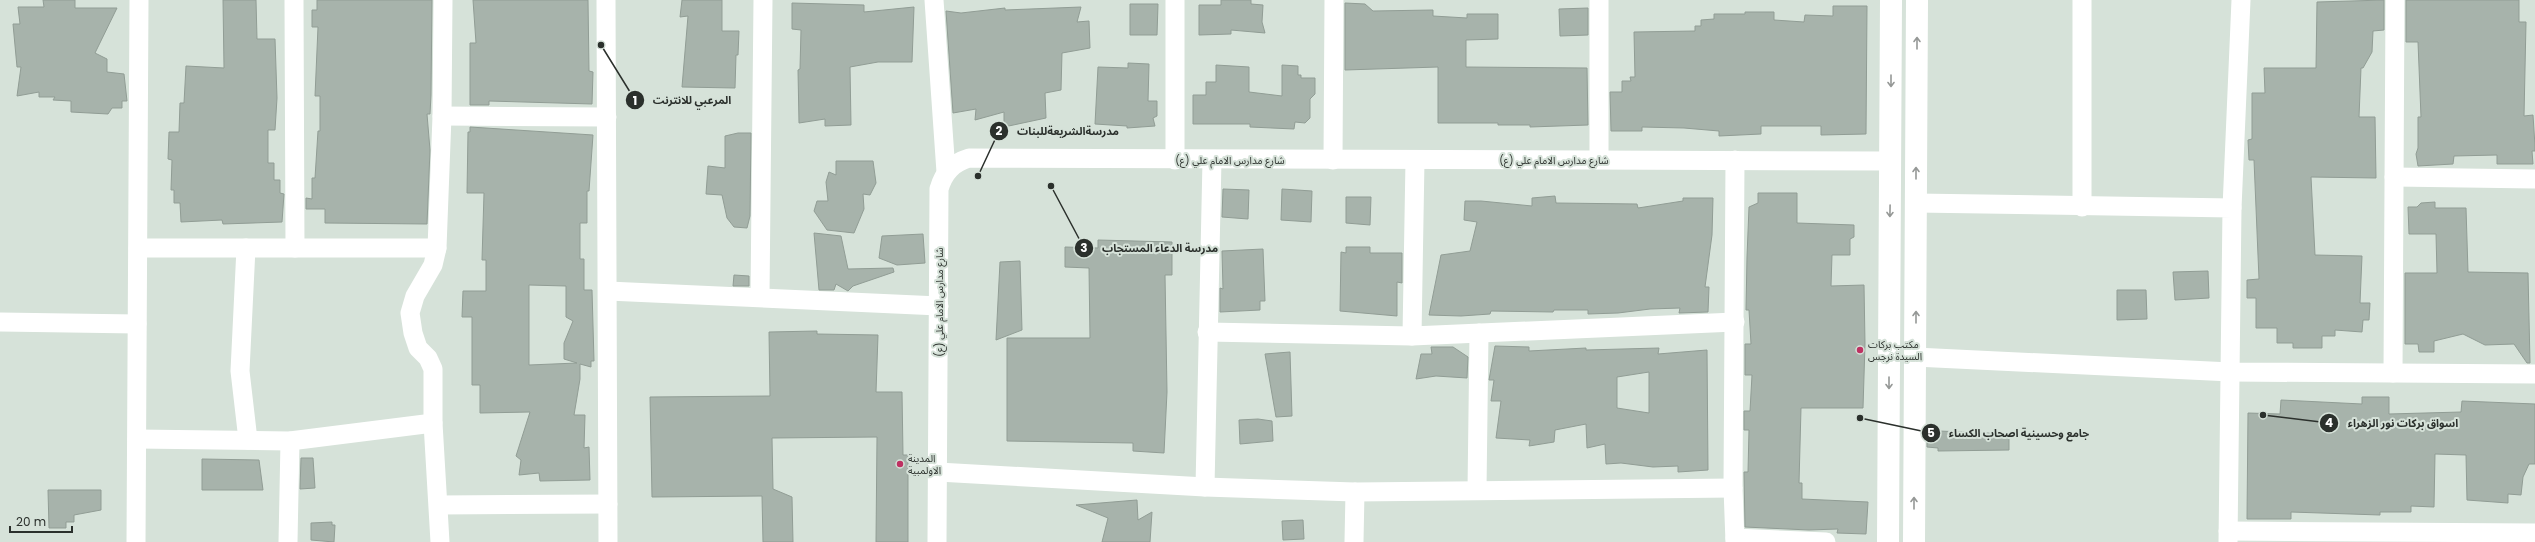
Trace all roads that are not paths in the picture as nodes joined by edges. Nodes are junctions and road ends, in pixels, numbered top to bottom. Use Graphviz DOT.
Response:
graph roads {
  1 [pos="139,0"];
  2 [pos="294,0"];
  3 [pos="443,0"];
  4 [pos="606,0"];
  5 [pos="763,0"];
  6 [pos="934,0"];
  7 [pos="1176,0"];
  8 [pos="1334,0"];
  9 [pos="1599,0"];
  10 [pos="1891,0"];
  11 [pos="1917,0"];
  12 [pos="2082,0"];
  13 [pos="2241,0"];
  14 [pos="2395,0"];
  15 [pos="442,116"];
  16 [pos="607,117"];
  17 [pos="1599,159"];
  18 [pos="1175,160"];
  19 [pos="1212,160"];
  20 [pos="1333,160"];
  21 [pos="1415,160"];
  22 [pos="1735,160"];
  23 [pos="1890,161"];
  24 [pos="946,172"];
  25 [pos="2394,177"];
  26 [pos="2535,179"];
  27 [pos="1916,203"];
  28 [pos="2082,207"];
  29 [pos="2232,208"];
  30 [pos="138,248"];
  31 [pos="246,248"];
  32 [pos="295,248"];
  33 [pos="438,248"];
  34 [pos="608,291"];
  35 [pos="760,296"];
  36 [pos="939,306"];
  37 [pos="0,322"];
  38 [pos="1735,322"];
  39 [pos="137,324"];
  40 [pos="1207,332"];
  41 [pos="1479,333"];
  42 [pos="1412,336"];
  43 [pos="1915,357"];
  44 [pos="2231,372"];
  45 [pos="2393,373"];
  46 [pos="2535,374"];
  47 [pos="433,423"];
  48 [pos="137,439"];
  49 [pos="248,440"];
  50 [pos="290,441"];
  51 [pos="938,472"];
  52 [pos="1205,487"];
  53 [pos="1733,488"];
  54 [pos="1477,490"];
  55 [pos="1355,492"];
  56 [pos="608,504"];
  57 [pos="439,505"];
  58 [pos="2535,533"];
  59 [pos="2228,536"];
  60 [pos="1735,540"];
  61 [pos="136,542"];
  62 [pos="288,542"];
  63 [pos="440,542"];
  64 [pos="608,542"];
  65 [pos="937,542"];
  66 [pos="1354,542"];
  67 [pos="1826,542"];
  68 [pos="1888,542"];
  69 [pos="1914,542"];
  1 -- 30 [label="street"];
  2 -- 32 [label="street"];
  3 -- 15 [label="street"];
  4 -- 16 [label="street"];
  5 -- 35 [label="street"];
  6 -- 24 [label="street"];
  7 -- 18 [label="street"];
  8 -- 20 [label="street"];
  9 -- 17 [label="street"];
  10 -- 23 [label="street, one-way"];
  27 -- 11 [label="street, one-way"];
  12 -- 28 [label="street"];
  13 -- 29 [label="street"];
  14 -- 25 [label="street"];
  15 -- 16 [label="street"];
  15 -- 33 [label="street"];
  16 -- 34 [label="street"];
  17 -- 21 [label="street, شارع مدارس الامام علي (ع)"];
  17 -- 22 [label="street, شارع مدارس الامام علي (ع)"];
  18 -- 19 [label="street, شارع مدارس الامام علي (ع)"];
  18 -- 24 [label="street, شارع مدارس الامام علي (ع)"];
  19 -- 20 [label="street, شارع مدارس الامام علي (ع)"];
  19 -- 40 [label="street"];
  20 -- 21 [label="street, شارع مدارس الامام علي (ع)"];
  21 -- 42 [label="street"];
  22 -- 23 [label="street, شارع مدارس الامام علي (ع)"];
  22 -- 38 [label="street"];
  23 -- 68 [label="street, one-way"];
  24 -- 36 [label="street, شارع مدارس الامام علي (ع)"];
  25 -- 26 [label="street"];
  25 -- 45 [label="street"];
  27 -- 28 [label="street"];
  43 -- 27 [label="street, one-way"];
  28 -- 29 [label="street"];
  29 -- 44 [label="street"];
  30 -- 31 [label="street"];
  30 -- 39 [label="street"];
  31 -- 32 [label="street"];
  31 -- 49 [label="street"];
  32 -- 33 [label="street"];
  33 -- 47 [label="street"];
  34 -- 35 [label="street"];
  34 -- 56 [label="street"];
  35 -- 36 [label="street"];
  36 -- 51 [label="street, شارع مدارس الامام علي (ع)"];
  37 -- 39 [label="street"];
  38 -- 41 [label="street"];
  38 -- 53 [label="street"];
  39 -- 48 [label="street"];
  40 -- 42 [label="street"];
  40 -- 52 [label="street"];
  41 -- 42 [label="street"];
  41 -- 54 [label="street"];
  43 -- 44 [label="street"];
  69 -- 43 [label="street, one-way"];
  44 -- 45 [label="street"];
  44 -- 59 [label="street"];
  45 -- 46 [label="street"];
  47 -- 50 [label="street"];
  47 -- 57 [label="street"];
  48 -- 49 [label="street"];
  48 -- 61 [label="street"];
  49 -- 50 [label="street"];
  50 -- 62 [label="street"];
  51 -- 52 [label="street"];
  51 -- 65 [label="street, شارع مدارس الامام علي (ع)"];
  52 -- 55 [label="street"];
  53 -- 54 [label="street"];
  53 -- 60 [label="street"];
  54 -- 55 [label="street"];
  55 -- 66 [label="street"];
  56 -- 57 [label="street"];
  56 -- 64 [label="street"];
  57 -- 63 [label="street"];
  58 -- 59 [label="street"];
  60 -- 67 [label="street"];
}
